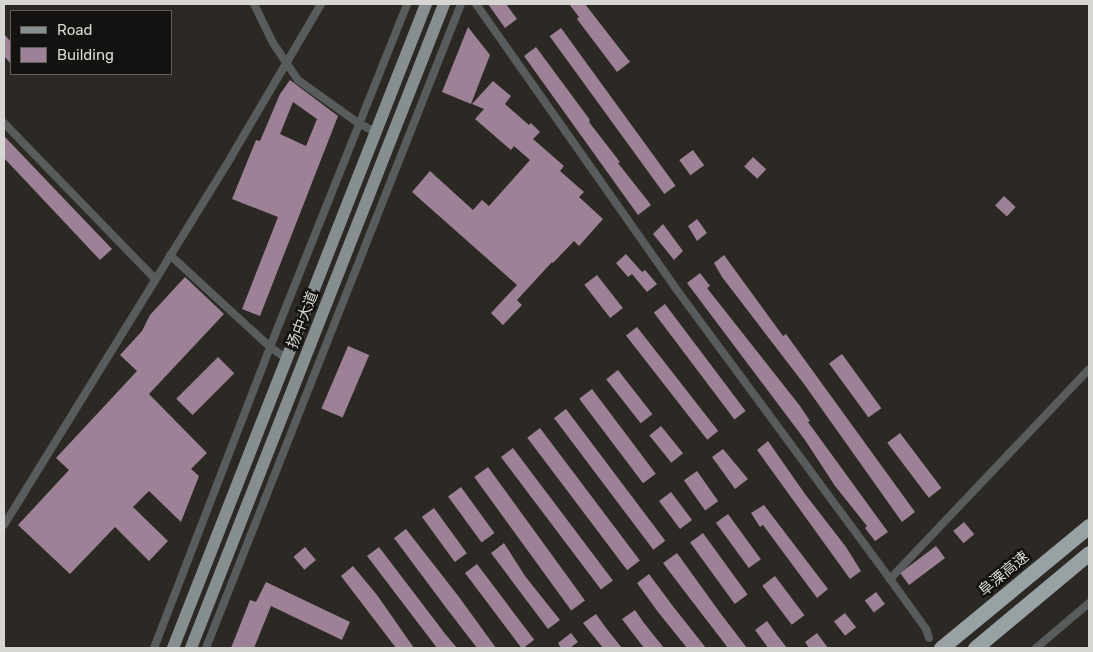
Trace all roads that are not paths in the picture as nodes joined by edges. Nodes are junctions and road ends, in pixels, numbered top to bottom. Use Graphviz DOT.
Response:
graph roads {
  1 [pos="254,4"];
  2 [pos="321,4"];
  3 [pos="407,4"];
  4 [pos="426,4"];
  5 [pos="444,4"];
  6 [pos="461,4"];
  7 [pos="476,4"];
  8 [pos="286,62"];
  9 [pos="4,123"];
  10 [pos="358,123"];
  11 [pos="376,132"];
  12 [pos="391,139"];
  13 [pos="170,255"];
  14 [pos="155,279"];
  15 [pos="270,347"];
  16 [pos="286,358"];
  17 [pos="302,365"];
  18 [pos="1089,369"];
  19 [pos="4,525"];
  20 [pos="1089,526"];
  21 [pos="1089,553"];
  22 [pos="210,556"];
  23 [pos="226,562"];
  24 [pos="890,579"];
  25 [pos="1089,603"];
  26 [pos="929,638"];
  27 [pos="154,648"];
  28 [pos="173,648"];
  29 [pos="191,648"];
  30 [pos="206,648"];
  31 [pos="941,648"];
  32 [pos="974,648"];
  33 [pos="1036,648"];
  1 -- 8 [label="street"];
  2 -- 8 [label="street"];
  3 -- 10 [label="street"];
  4 -- 11 [label="main road, 扬中大道"];
  5 -- 12 [label="main road, 扬中大道"];
  6 -- 30 [label="street"];
  7 -- 24 [label="street"];
  8 -- 10 [label="street"];
  8 -- 13 [label="street"];
  9 -- 14 [label="street"];
  10 -- 11 [label="street"];
  10 -- 15 [label="street"];
  11 -- 12 [label="main road"];
  11 -- 16 [label="main road, 扬中大道"];
  12 -- 17 [label="main road, 扬中大道"];
  13 -- 14 [label="street"];
  13 -- 15 [label="street"];
  14 -- 19 [label="street"];
  15 -- 16 [label="street"];
  15 -- 27 [label="street"];
  16 -- 17 [label="main road"];
  16 -- 22 [label="main road, 扬中大道"];
  17 -- 23 [label="main road, 扬中大道"];
  18 -- 24 [label="street"];
  20 -- 31 [label="highway, 阜溧高速"];
  21 -- 32 [label="highway"];
  22 -- 23 [label="main road"];
  22 -- 28 [label="main road, 扬中大道"];
  23 -- 29 [label="main road, 扬中大道"];
  24 -- 26 [label="street"];
  25 -- 33 [label="street"];
}
